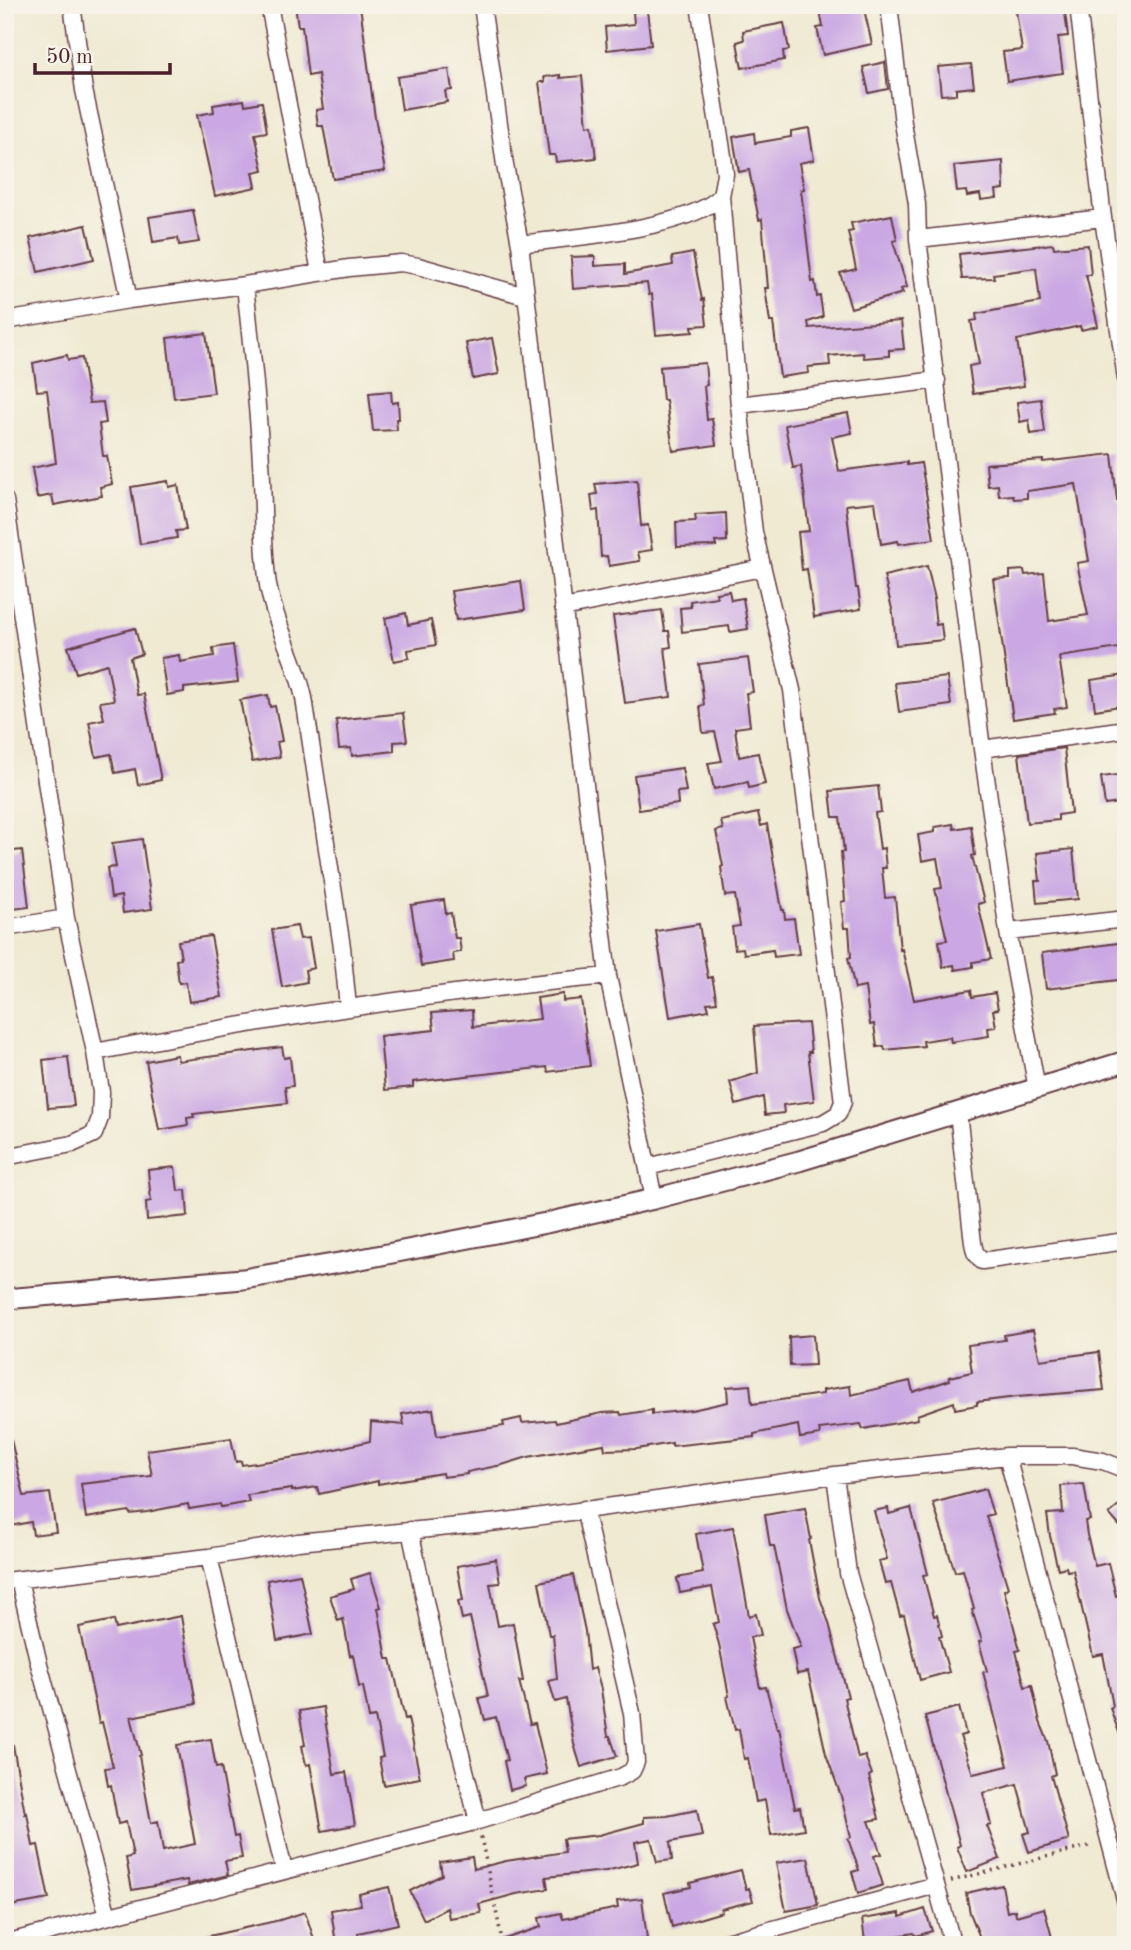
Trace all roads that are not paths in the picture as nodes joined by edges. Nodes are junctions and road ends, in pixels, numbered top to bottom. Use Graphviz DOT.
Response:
graph roads {
  1 [pos="72,5"];
  2 [pos="269,5"];
  3 [pos="482,5"];
  4 [pos="699,5"];
  5 [pos="889,5"];
  6 [pos="1078,5"];
  7 [pos="721,196"];
  8 [pos="1103,218"];
  9 [pos="918,239"];
  10 [pos="520,244"];
  11 [pos="320,272"];
  12 [pos="245,285"];
  13 [pos="525,296"];
  14 [pos="130,300"];
  15 [pos="5,321"];
  16 [pos="1126,379"];
  17 [pos="937,380"];
  18 [pos="739,405"];
  19 [pos="5,500"];
  20 [pos="762,568"];
  21 [pos="563,608"];
  22 [pos="1126,729"];
  23 [pos="982,749"];
  24 [pos="66,918"];
  25 [pos="1126,919"];
  26 [pos="5,928"];
  27 [pos="1008,932"];
  28 [pos="608,976"];
  29 [pos="348,1007"];
  30 [pos="95,1052"];
  31 [pos="1126,1061"];
  32 [pos="1037,1089"];
  33 [pos="958,1113"];
  34 [pos="5,1157"];
  35 [pos="648,1167"];
  36 [pos="654,1199"];
  37 [pos="1126,1241"];
  38 [pos="5,1299"];
  39 [pos="1007,1456"];
  40 [pos="1126,1470"];
  41 [pos="835,1475"];
  42 [pos="584,1509"];
  43 [pos="410,1530"];
  44 [pos="209,1558"];
  45 [pos="12,1581"];
  46 [pos="478,1821"];
  47 [pos="284,1870"];
  48 [pos="936,1885"];
  49 [pos="1126,1903"];
  50 [pos="108,1916"];
  51 [pos="5,1943"];
  52 [pos="715,1945"];
  53 [pos="953,1945"];
  1 -- 14 [label="street"];
  2 -- 11 [label="street"];
  3 -- 10 [label="street"];
  4 -- 7 [label="street"];
  5 -- 9 [label="street"];
  6 -- 8 [label="street"];
  7 -- 10 [label="street"];
  7 -- 18 [label="street"];
  8 -- 9 [label="street"];
  8 -- 16 [label="street"];
  9 -- 17 [label="street"];
  10 -- 13 [label="street"];
  11 -- 12 [label="street"];
  11 -- 13 [label="street"];
  12 -- 14 [label="street"];
  12 -- 29 [label="street"];
  13 -- 21 [label="street"];
  14 -- 15 [label="street"];
  17 -- 18 [label="street"];
  17 -- 23 [label="street"];
  18 -- 20 [label="street"];
  19 -- 24 [label="street"];
  20 -- 21 [label="street"];
  20 -- 35 [label="street"];
  21 -- 28 [label="street"];
  22 -- 23 [label="street"];
  23 -- 27 [label="street"];
  24 -- 26 [label="street"];
  24 -- 30 [label="street"];
  25 -- 27 [label="street"];
  27 -- 32 [label="street"];
  28 -- 29 [label="street"];
  28 -- 35 [label="street"];
  29 -- 30 [label="street"];
  30 -- 34 [label="street"];
  31 -- 32 [label="street"];
  32 -- 33 [label="street"];
  33 -- 36 [label="street"];
  33 -- 37 [label="street"];
  35 -- 36 [label="street"];
  36 -- 38 [label="street"];
  39 -- 40 [label="street"];
  39 -- 41 [label="street"];
  39 -- 49 [label="street"];
  41 -- 42 [label="street"];
  41 -- 48 [label="street"];
  42 -- 43 [label="street"];
  42 -- 46 [label="street"];
  43 -- 44 [label="street"];
  43 -- 46 [label="street"];
  44 -- 45 [label="street"];
  44 -- 47 [label="street"];
  45 -- 50 [label="street"];
  46 -- 47 [label="street"];
  47 -- 50 [label="street"];
  48 -- 52 [label="street"];
  48 -- 53 [label="street"];
  50 -- 51 [label="street"];
}
